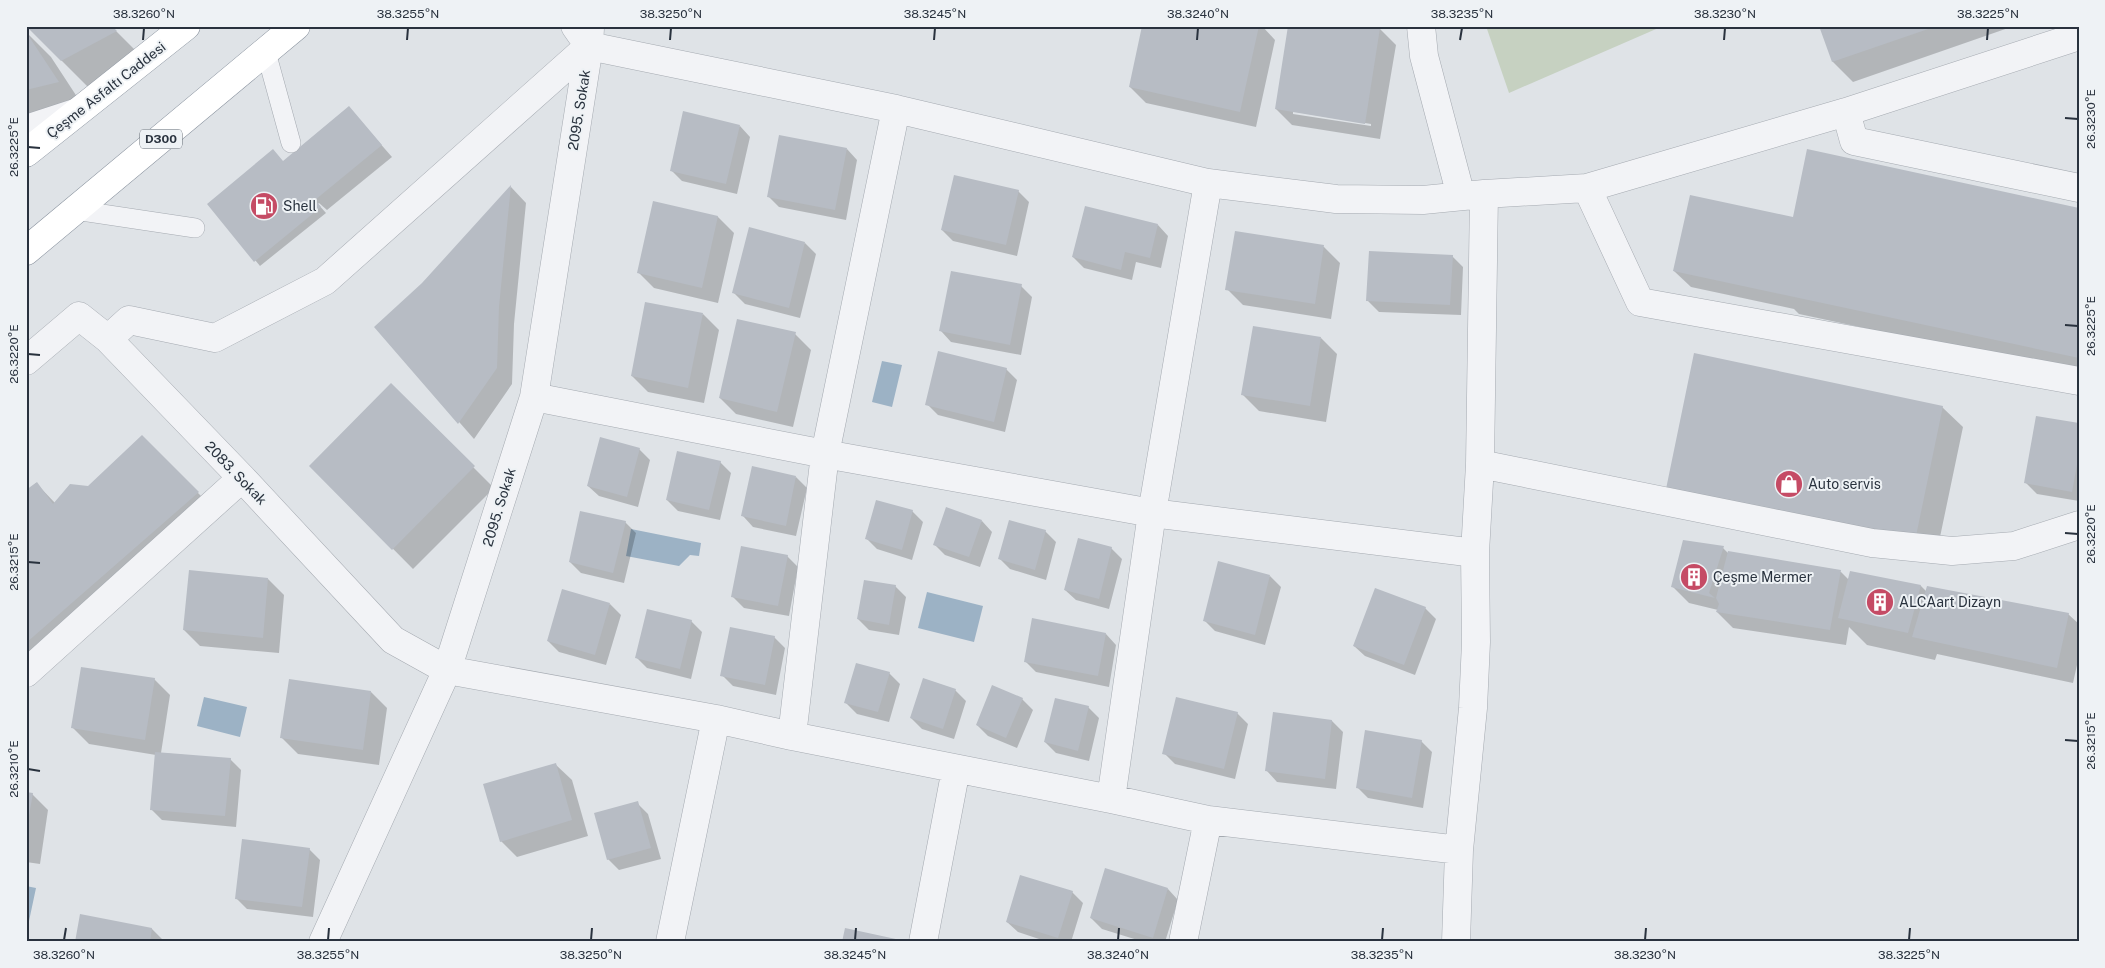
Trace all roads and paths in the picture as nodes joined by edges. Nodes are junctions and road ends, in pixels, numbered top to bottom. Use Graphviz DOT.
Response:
graph roads {
  1 [pos="186,26"];
  2 [pos="296,26"];
  3 [pos="1421,26"];
  4 [pos="585,33"];
  5 [pos="2079,36"];
  6 [pos="266,52"];
  7 [pos="896,109"];
  8 [pos="1846,112"];
  9 [pos="75,113"];
  10 [pos="26,130"];
  11 [pos="291,142"];
  12 [pos="26,153"];
  13 [pos="1208,183"];
  14 [pos="1587,188"];
  15 [pos="2079,188"];
  16 [pos="1472,195"];
  17 [pos="75,210"];
  18 [pos="195,228"];
  19 [pos="26,251"];
  20 [pos="108,339"];
  21 [pos="26,361"];
  22 [pos="2079,381"];
  23 [pos="534,397"];
  24 [pos="825,454"];
  25 [pos="1480,464"];
  26 [pos="242,478"];
  27 [pos="1152,513"];
  28 [pos="2079,525"];
  29 [pos="1475,553"];
  30 [pos="447,670"];
  31 [pos="26,673"];
  32 [pos="716,719"];
  33 [pos="792,736"];
  34 [pos="956,769"];
  35 [pos="1111,799"];
  36 [pos="1208,820"];
  37 [pos="1459,850"];
  38 [pos="323,942"];
  39 [pos="670,942"];
  40 [pos="923,942"];
  41 [pos="1183,942"];
  42 [pos="1456,942"];
  1 -- 9 [label="highway, Çeşme Asfaltı Caddesi"];
  2 -- 6 [label="highway, D300"];
  3 -- 16 [label="street"];
  4 -- 7 [label="street"];
  4 -- 20 [label="street"];
  4 -- 23 [label="street, 2095. Sokak"];
  5 -- 8 [label="street"];
  6 -- 11 [label="lane"];
  6 -- 17 [label="highway, D300"];
  7 -- 13 [label="street"];
  7 -- 24 [label="street"];
  8 -- 14 [label="street"];
  8 -- 15 [label="street"];
  9 -- 10 [label="street"];
  9 -- 12 [label="highway, Çeşme Asfaltı Caddesi"];
  13 -- 16 [label="street"];
  13 -- 27 [label="street"];
  14 -- 16 [label="street"];
  14 -- 22 [label="street"];
  16 -- 25 [label="street"];
  17 -- 18 [label="lane"];
  17 -- 19 [label="highway, D300"];
  20 -- 21 [label="street, 2083. Sokak"];
  20 -- 26 [label="street, 2083. Sokak"];
  23 -- 24 [label="street"];
  23 -- 30 [label="street, 2095. Sokak"];
  24 -- 27 [label="street"];
  24 -- 33 [label="street"];
  25 -- 28 [label="street"];
  25 -- 29 [label="street"];
  26 -- 30 [label="street, 2083. Sokak"];
  26 -- 31 [label="street"];
  27 -- 29 [label="street"];
  27 -- 35 [label="street"];
  29 -- 37 [label="street"];
  30 -- 32 [label="street, 2083. Sokak"];
  30 -- 38 [label="street, 2095. Sokak"];
  32 -- 33 [label="street, 2083. Sokak"];
  32 -- 39 [label="street"];
  33 -- 34 [label="street, 2083. Sokak"];
  34 -- 35 [label="street, 2083. Sokak"];
  34 -- 40 [label="street"];
  35 -- 36 [label="street, 2083. Sokak"];
  36 -- 37 [label="street, 2083. Sokak"];
  36 -- 41 [label="street"];
  37 -- 42 [label="street"];
}
